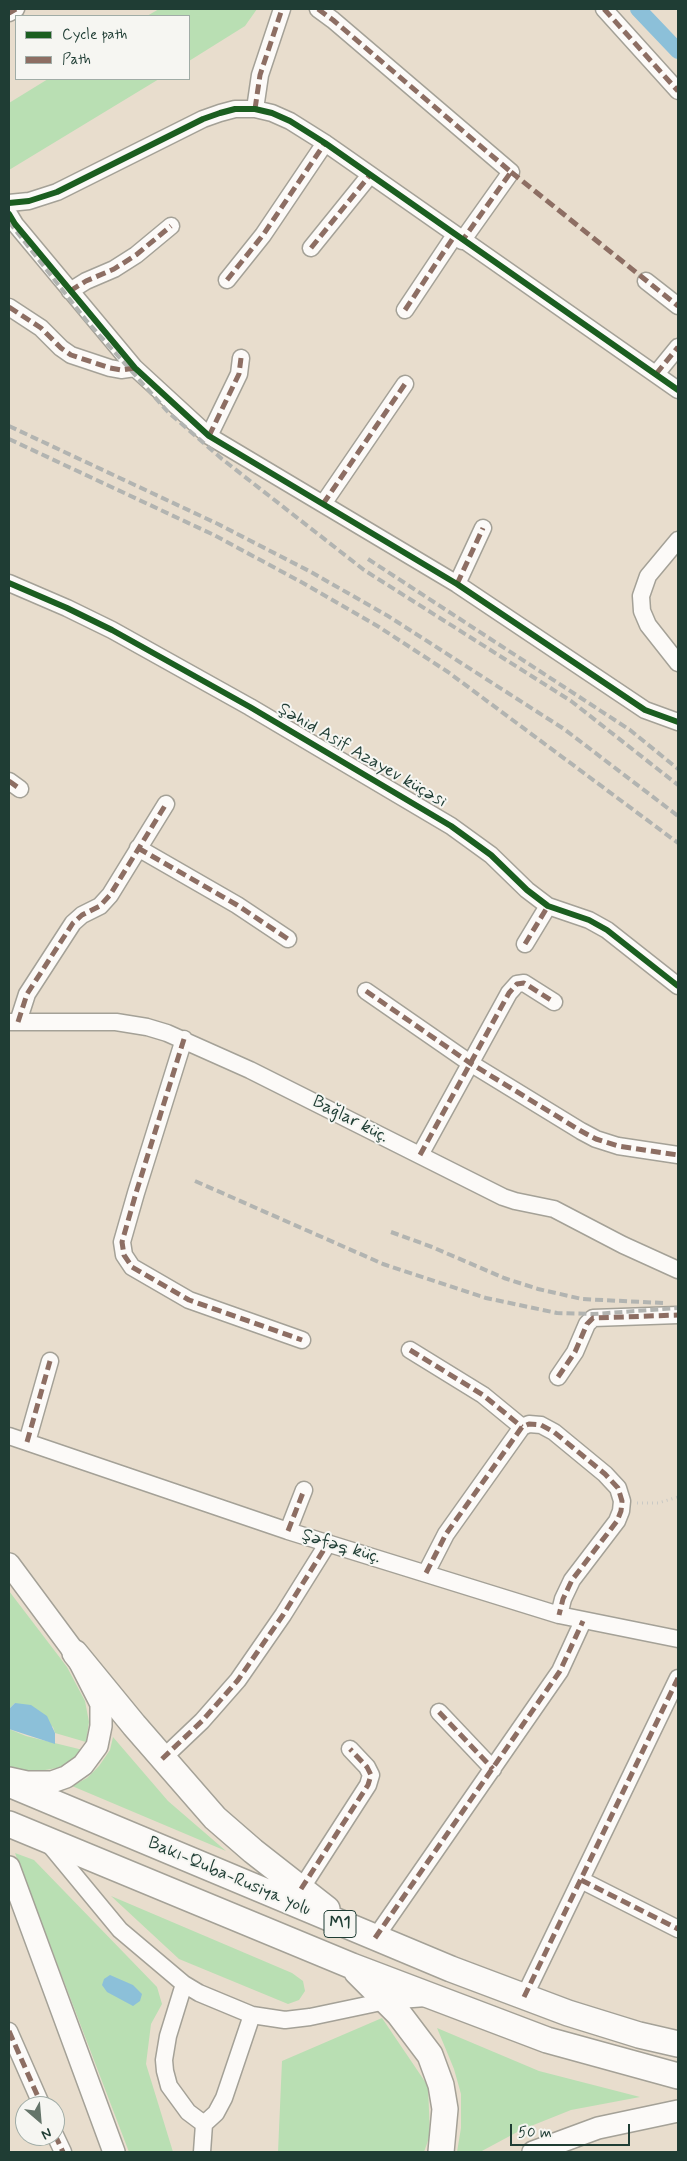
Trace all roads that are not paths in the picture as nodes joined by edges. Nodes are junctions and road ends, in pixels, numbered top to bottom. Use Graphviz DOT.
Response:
graph roads {
  1 [pos="16,9"];
  2 [pos="282,9"];
  3 [pos="318,9"];
  4 [pos="604,9"];
  5 [pos="9,13"];
  6 [pos="678,90"];
  7 [pos="255,110"];
  8 [pos="324,143"];
  9 [pos="370,175"];
  10 [pos="9,203"];
  11 [pos="9,214"];
  12 [pos="171,226"];
  13 [pos="458,238"];
  14 [pos="311,248"];
  15 [pos="226,280"];
  16 [pos="646,281"];
  17 [pos="70,291"];
  18 [pos="678,306"];
  19 [pos="9,308"];
  20 [pos="405,310"];
  21 [pos="678,347"];
  22 [pos="241,358"];
  23 [pos="135,368"];
  24 [pos="656,374"];
  25 [pos="405,384"];
  26 [pos="678,390"];
  27 [pos="209,436"];
  28 [pos="323,504"];
  29 [pos="483,528"];
  30 [pos="678,540"];
  31 [pos="9,583"];
  32 [pos="456,584"];
  33 [pos="678,663"];
  34 [pos="678,722"];
  35 [pos="166,804"];
  36 [pos="138,848"];
  37 [pos="548,906"];
  38 [pos="288,939"];
  39 [pos="525,944"];
  40 [pos="678,986"];
  41 [pos="366,991"];
  42 [pos="554,1002"];
  43 [pos="13,1022"];
  44 [pos="184,1039"];
  45 [pos="470,1063"];
  46 [pos="420,1155"];
  47 [pos="678,1155"];
  48 [pos="678,1270"];
  49 [pos="678,1315"];
  50 [pos="302,1340"];
  51 [pos="410,1350"];
  52 [pos="50,1361"];
  53 [pos="558,1377"];
  54 [pos="522,1427"];
  55 [pos="9,1436"];
  56 [pos="27,1442"];
  57 [pos="304,1490"];
  58 [pos="288,1531"];
  59 [pos="328,1543"];
  60 [pos="9,1564"];
  61 [pos="426,1573"];
  62 [pos="559,1615"];
  63 [pos="583,1621"];
  64 [pos="678,1639"];
  65 [pos="75,1653"];
  66 [pos="678,1678"];
  67 [pos="439,1712"];
  68 [pos="350,1748"];
  69 [pos="162,1759"];
  70 [pos="493,1769"];
  71 [pos="9,1778"];
  72 [pos="9,1784"];
  73 [pos="9,1824"];
  74 [pos="45,1840"];
  75 [pos="10,1870"];
  76 [pos="580,1880"];
  77 [pos="302,1889"];
  78 [pos="350,1928"];
  79 [pos="678,1929"];
  80 [pos="375,1938"];
  81 [pos="352,1966"];
  82 [pos="184,1984"];
  83 [pos="434,1997"];
  84 [pos="524,1997"];
  85 [pos="386,2001"];
  86 [pos="252,2015"];
  87 [pos="9,2031"];
  88 [pos="678,2044"];
  89 [pos="678,2076"];
  90 [pos="38,2096"];
  91 [pos="678,2112"];
  92 [pos="204,2124"];
  93 [pos="114,2152"];
  94 [pos="202,2152"];
  95 [pos="442,2152"];
  96 [pos="533,2152"];
  1 -- 5 [label="street"];
  2 -- 7 [label="street"];
  3 -- 13 [label="street"];
  4 -- 6 [label="street"];
  7 -- 8 [label="street"];
  7 -- 10 [label="street"];
  8 -- 9 [label="street"];
  8 -- 15 [label="street"];
  9 -- 13 [label="street"];
  9 -- 14 [label="street"];
  11 -- 17 [label="street"];
  12 -- 17 [label="street"];
  13 -- 20 [label="street"];
  13 -- 24 [label="street"];
  16 -- 18 [label="street"];
  17 -- 23 [label="street"];
  19 -- 23 [label="street"];
  21 -- 24 [label="street"];
  22 -- 27 [label="street"];
  23 -- 27 [label="street"];
  24 -- 26 [label="street"];
  25 -- 28 [label="street"];
  27 -- 28 [label="street"];
  28 -- 32 [label="street"];
  29 -- 32 [label="street"];
  30 -- 33 [label="street"];
  31 -- 37 [label="street, Şəhid Asif Azayev küçəsi"];
  32 -- 34 [label="street"];
  35 -- 36 [label="street"];
  36 -- 38 [label="street"];
  36 -- 43 [label="street"];
  37 -- 39 [label="street"];
  37 -- 40 [label="street, Şəhid Asif Azayev küçəsi"];
  41 -- 45 [label="street"];
  42 -- 45 [label="street"];
  43 -- 44 [label="street, Bağlar küç."];
  44 -- 46 [label="street, Bağlar küç."];
  44 -- 50 [label="street"];
  45 -- 46 [label="street"];
  45 -- 47 [label="street"];
  46 -- 48 [label="street, Bağlar küç."];
  49 -- 53 [label="street"];
  51 -- 54 [label="street"];
  52 -- 56 [label="street"];
  54 -- 61 [label="street"];
  54 -- 62 [label="street"];
  55 -- 56 [label="street, Şəfəq küç."];
  56 -- 58 [label="street, Şəfəq küç."];
  57 -- 58 [label="street"];
  58 -- 59 [label="street, Şəfəq küç."];
  59 -- 61 [label="street, Şəfəq küç."];
  59 -- 69 [label="street"];
  60 -- 65 [label="main road"];
  61 -- 62 [label="street, Şəfəq küç."];
  62 -- 63 [label="street, Şəfəq küç."];
  63 -- 64 [label="street, Şəfəq küç."];
  63 -- 70 [label="street"];
  65 -- 69 [label="highway"];
  65 -- 71 [label="main road"];
  66 -- 76 [label="street"];
  67 -- 70 [label="street"];
  68 -- 77 [label="street"];
  69 -- 77 [label="highway"];
  70 -- 80 [label="street"];
  72 -- 78 [label="highway, Bakı-Quba-Rusiya yolu / M1"];
  73 -- 74 [label="highway, Bakı-Quba-Rusiya yolu / M1"];
  74 -- 81 [label="highway, Bakı-Quba-Rusiya yolu / M1"];
  74 -- 82 [label="street"];
  75 -- 93 [label="main road"];
  76 -- 79 [label="street"];
  76 -- 84 [label="street"];
  77 -- 78 [label="highway"];
  78 -- 80 [label="highway, Bakı-Quba-Rusiya yolu / M1"];
  80 -- 84 [label="highway, Bakı-Quba-Rusiya yolu / M1"];
  81 -- 83 [label="highway, Bakı-Quba-Rusiya yolu / M1"];
  81 -- 85 [label="highway"];
  82 -- 86 [label="street"];
  82 -- 92 [label="street"];
  83 -- 85 [label="street"];
  83 -- 89 [label="highway, Bakı-Quba-Rusiya yolu / M1"];
  84 -- 88 [label="highway, Bakı-Quba-Rusiya yolu / M1"];
  85 -- 86 [label="street"];
  85 -- 95 [label="highway"];
  86 -- 92 [label="street"];
  87 -- 90 [label="street"];
  91 -- 96 [label="main road"];
  92 -- 94 [label="street"];
}
